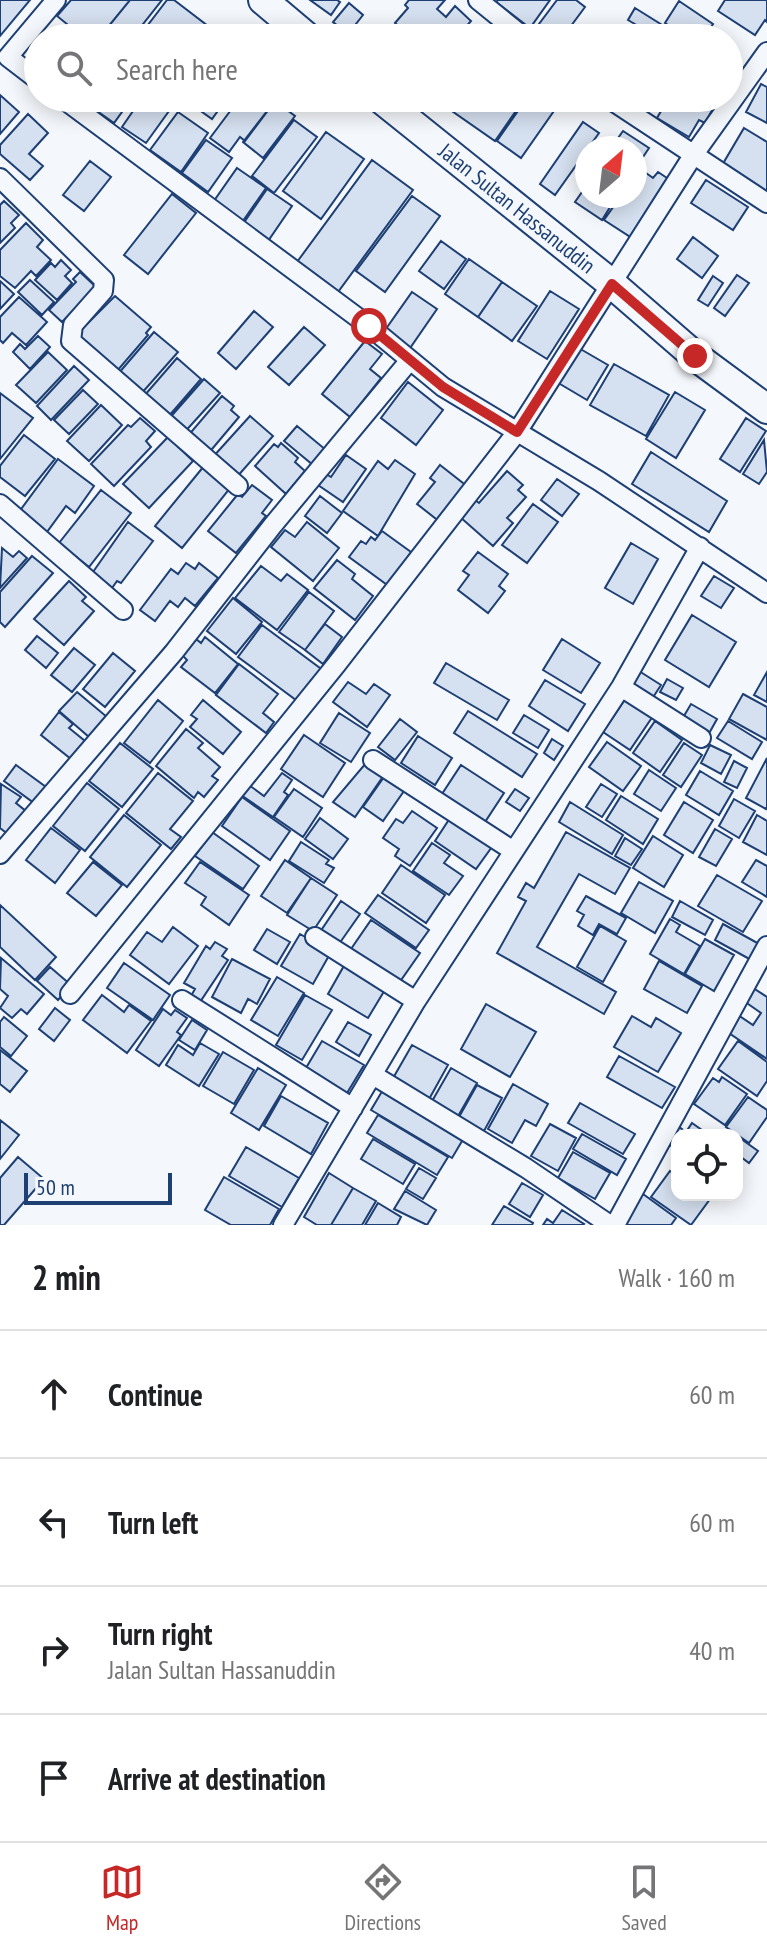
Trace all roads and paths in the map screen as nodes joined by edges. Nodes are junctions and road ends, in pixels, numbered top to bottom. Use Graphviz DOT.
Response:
graph roads {
  1 [pos="56,0"];
  2 [pos="263,0"];
  3 [pos="478,0"];
  4 [pos="34,24"];
  5 [pos="291,24"];
  6 [pos="508,24"];
  7 [pos="24,35"];
  8 [pos="767,52"];
  9 [pos="3,58"];
  10 [pos="24,71"];
  11 [pos="743,86"];
  12 [pos="81,112"];
  13 [pos="397,112"];
  14 [pos="630,112"];
  15 [pos="724,112"];
  16 [pos="694,154"];
  17 [pos="0,178"];
  18 [pos="767,203"];
  19 [pos="612,284"];
  20 [pos="410,360"];
  21 [pos="767,409"];
  22 [pos="517,432"];
  23 [pos="238,486"];
  24 [pos="0,504"];
  25 [pos="700,547"];
  26 [pos="767,593"];
  27 [pos="123,610"];
  28 [pos="621,687"];
  29 [pos="701,738"];
  30 [pos="373,760"];
  31 [pos="512,850"];
  32 [pos="0,854"];
  33 [pos="315,937"];
  34 [pos="767,946"];
  35 [pos="70,994"];
  36 [pos="182,1000"];
  37 [pos="416,1001"];
  38 [pos="373,1075"];
  39 [pos="353,1108"];
  40 [pos="283,1225"];
  41 [pos="613,1225"];
  1 -- 4 [label="street"];
  2 -- 5 [label="main road"];
  3 -- 6 [label="street"];
  7 -- 9 [label="street"];
  8 -- 11 [label="street"];
  9 -- 10 [label="street"];
  12 -- 20 [label="street"];
  13 -- 19 [label="main road, Jalan Sultan Hassanuddin"];
  14 -- 16 [label="street"];
  15 -- 16 [label="street"];
  16 -- 18 [label="street"];
  16 -- 19 [label="street"];
  17 -- 23 [label="street"];
  19 -- 21 [label="main road, Jalan Sultan Hassanuddin"];
  19 -- 22 [label="street"];
  20 -- 22 [label="street"];
  20 -- 32 [label="street"];
  22 -- 25 [label="street"];
  22 -- 35 [label="street"];
  24 -- 27 [label="street"];
  25 -- 26 [label="street"];
  25 -- 28 [label="street"];
  28 -- 29 [label="street"];
  28 -- 31 [label="street"];
  30 -- 31 [label="street"];
  31 -- 37 [label="street"];
  33 -- 37 [label="street"];
  34 -- 41 [label="street"];
  36 -- 39 [label="street"];
  37 -- 38 [label="street"];
  38 -- 39 [label="street"];
  38 -- 41 [label="street"];
  39 -- 40 [label="street"];
}
